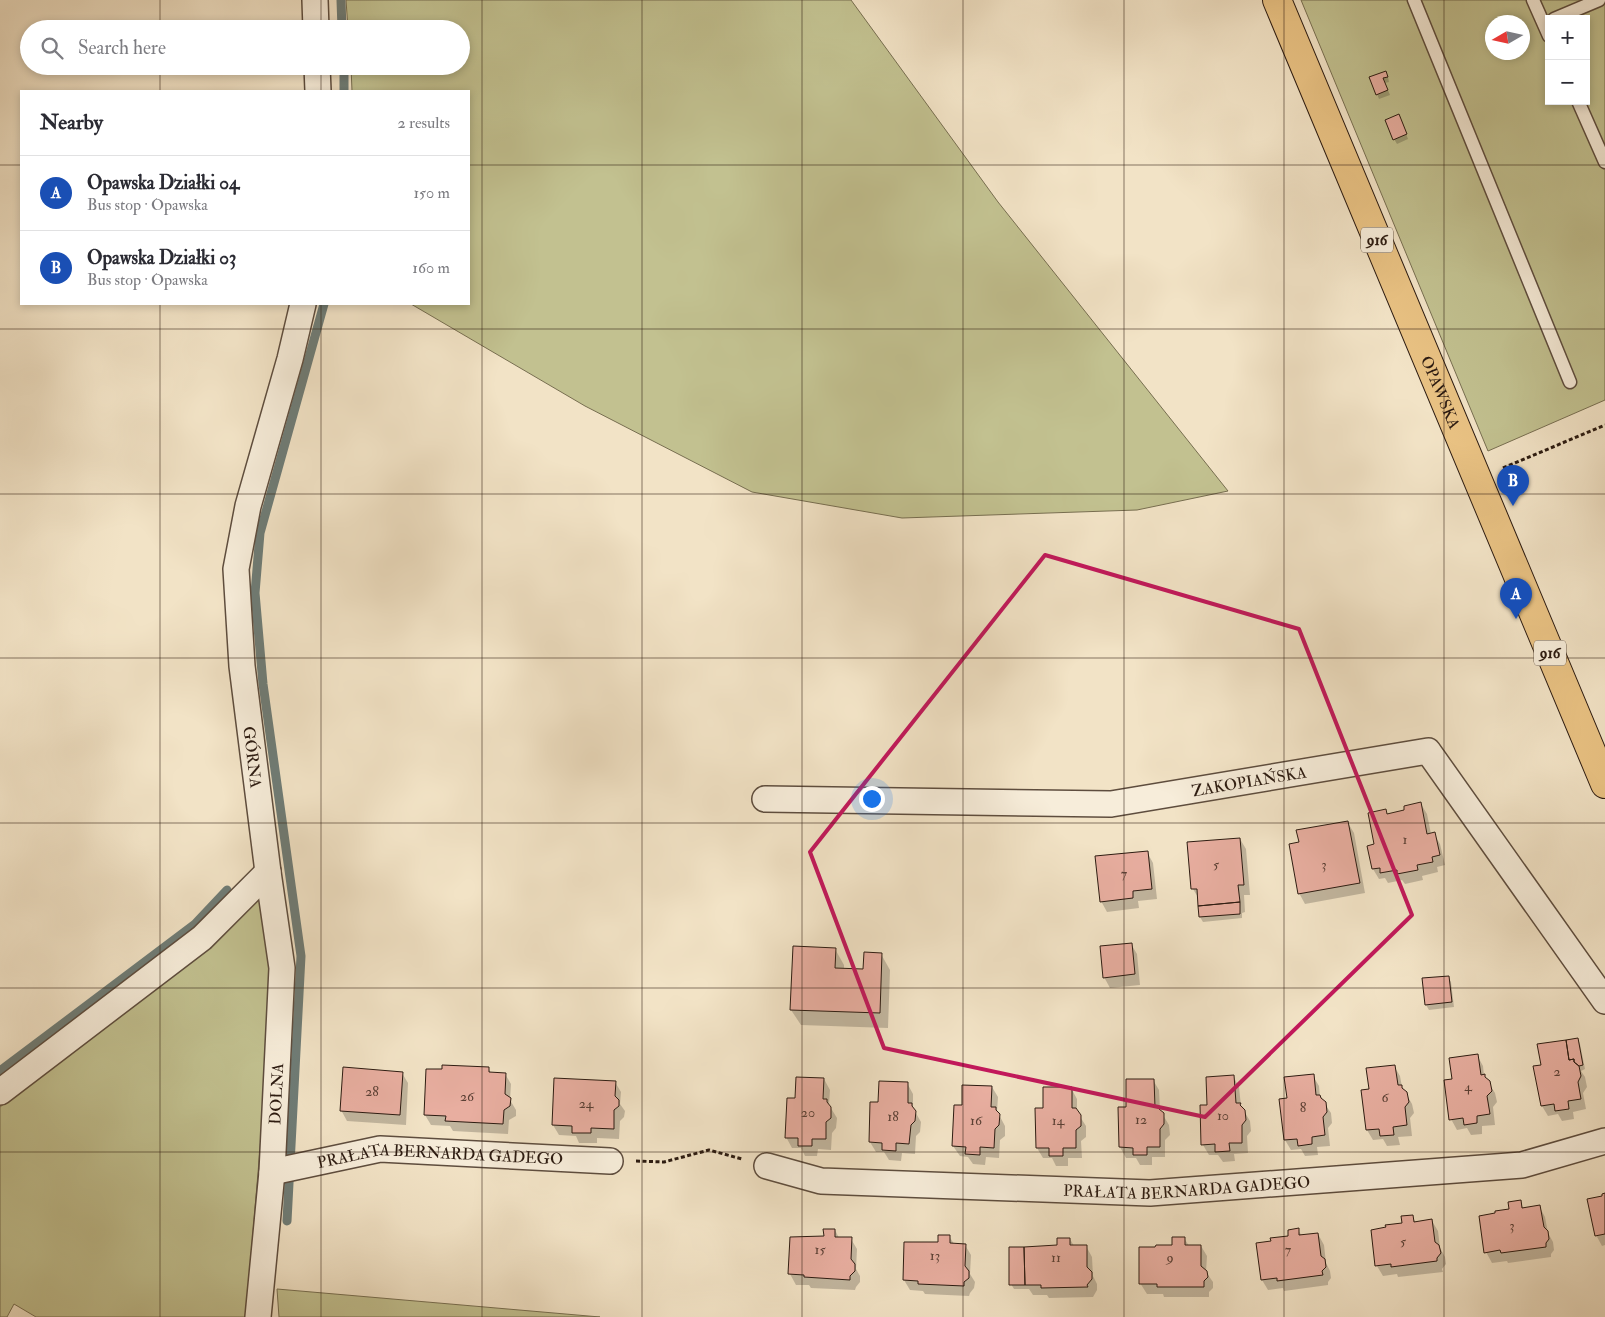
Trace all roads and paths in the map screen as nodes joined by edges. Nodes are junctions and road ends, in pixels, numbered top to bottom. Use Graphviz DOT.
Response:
graph roads {
  1 [pos="315,0"];
  2 [pos="1276,0"];
  3 [pos="1414,0"];
  4 [pos="1533,0"];
  5 [pos="1599,0"];
  6 [pos="1563,15"];
  7 [pos="1545,16"];
  8 [pos="316,20"];
  9 [pos="317,75"];
  10 [pos="318,90"];
  11 [pos="1580,105"];
  12 [pos="1600,138"];
  13 [pos="1605,162"];
  14 [pos="302,305"];
  15 [pos="1570,382"];
  16 [pos="1605,425"];
  17 [pos="1477,480"];
  18 [pos="1605,784"];
  19 [pos="765,799"];
  20 [pos="268,872"];
  21 [pos="1605,1001"];
  22 [pos="0,1092"];
  23 [pos="1605,1141"];
  24 [pos="610,1161"];
  25 [pos="767,1166"];
  26 [pos="272,1172"];
  27 [pos="258,1317"];
  1 -- 8 [label="street"];
  2 -- 17 [label="main road, OPAWSKA / 916"];
  3 -- 15 [label="lane"];
  4 -- 7 [label="lane"];
  5 -- 6 [label="lane"];
  9 -- 10 [label="street"];
  11 -- 12 [label="lane"];
  12 -- 13 [label="lane"];
  14 -- 20 [label="street, GÓRNA"];
  16 -- 17 [label="path"];
  17 -- 18 [label="main road, OPAWSKA / 916"];
  19 -- 21 [label="street, ZAKOPIAŃSKA"];
  20 -- 22 [label="street"];
  20 -- 26 [label="street, DOLNA"];
  23 -- 25 [label="street, PRAŁATA BERNARDA GADEGO"];
  24 -- 25 [label="path"];
  24 -- 26 [label="street, PRAŁATA BERNARDA GADEGO"];
  26 -- 27 [label="street, DOLNA"];
}
